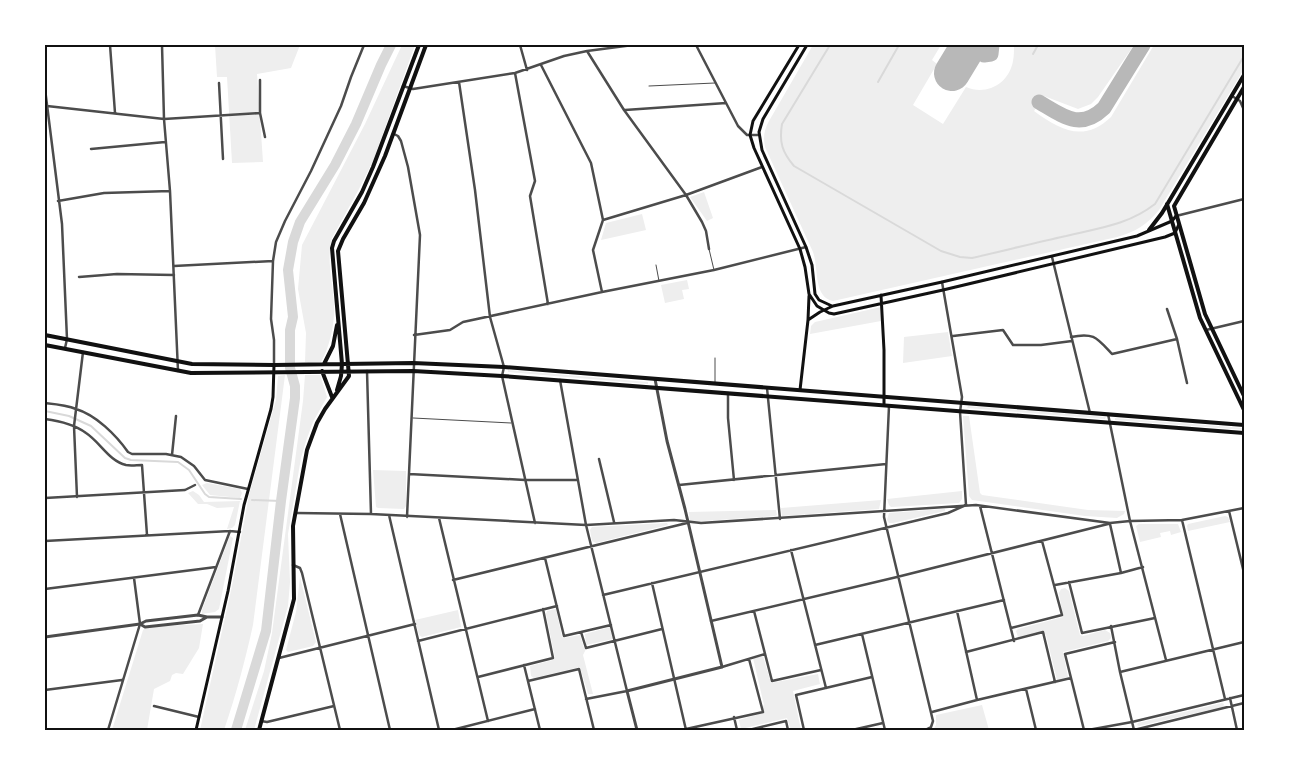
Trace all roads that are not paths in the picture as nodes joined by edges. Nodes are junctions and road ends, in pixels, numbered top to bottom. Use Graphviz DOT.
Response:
graph roads {
  1 [pos="110,45"];
  2 [pos="162,45"];
  3 [pos="364,45"];
  4 [pos="419,45"];
  5 [pos="426,45"];
  6 [pos="520,45"];
  7 [pos="633,45"];
  8 [pos="696,45"];
  9 [pos="799,45"];
  10 [pos="807,45"];
  11 [pos="587,51"];
  12 [pos="541,65"];
  13 [pos="527,70"];
  14 [pos="515,73"];
  15 [pos="1244,74"];
  16 [pos="260,80"];
  17 [pos="1242,81"];
  18 [pos="459,82"];
  19 [pos="219,83"];
  20 [pos="716,83"];
  21 [pos="403,86"];
  22 [pos="649,86"];
  23 [pos="410,88"];
  24 [pos="1244,88"];
  25 [pos="45,89"];
  26 [pos="1232,96"];
  27 [pos="1237,99"];
  28 [pos="726,103"];
  29 [pos="47,106"];
  30 [pos="624,110"];
  31 [pos="1244,110"];
  32 [pos="260,113"];
  33 [pos="115,114"];
  34 [pos="221,115"];
  35 [pos="164,120"];
  36 [pos="393,134"];
  37 [pos="750,135"];
  38 [pos="758,135"];
  39 [pos="265,137"];
  40 [pos="166,142"];
  41 [pos="91,149"];
  42 [pos="223,159"];
  43 [pos="762,167"];
  44 [pos="170,192"];
  45 [pos="686,196"];
  46 [pos="1244,200"];
  47 [pos="58,201"];
  48 [pos="1167,204"];
  49 [pos="1176,216"];
  50 [pos="603,220"];
  51 [pos="1172,222"];
  52 [pos="1178,224"];
  53 [pos="1148,230"];
  54 [pos="1175,233"];
  55 [pos="806,247"];
  56 [pos="709,249"];
  57 [pos="800,249"];
  58 [pos="1052,257"];
  59 [pos="273,262"];
  60 [pos="1053,264"];
  61 [pos="656,265"];
  62 [pos="174,266"];
  63 [pos="714,270"];
  64 [pos="174,275"];
  65 [pos="79,277"];
  66 [pos="659,281"];
  67 [pos="942,282"];
  68 [pos="944,290"];
  69 [pos="602,292"];
  70 [pos="809,294"];
  71 [pos="881,295"];
  72 [pos="883,303"];
  73 [pos="548,304"];
  74 [pos="833,306"];
  75 [pos="1167,309"];
  76 [pos="823,310"];
  77 [pos="490,317"];
  78 [pos="338,320"];
  79 [pos="808,320"];
  80 [pos="1244,321"];
  81 [pos="1211,328"];
  82 [pos="1206,330"];
  83 [pos="414,335"];
  84 [pos="45,336"];
  85 [pos="952,336"];
  86 [pos="1071,337"];
  87 [pos="67,339"];
  88 [pos="1177,339"];
  89 [pos="1072,341"];
  90 [pos="45,345"];
  91 [pos="65,348"];
  92 [pos="83,352"];
  93 [pos="715,358"];
  94 [pos="177,362"];
  95 [pos="414,362"];
  96 [pos="348,363"];
  97 [pos="324,364"];
  98 [pos="342,364"];
  99 [pos="274,365"];
  100 [pos="504,367"];
  101 [pos="178,371"];
  102 [pos="322,371"];
  103 [pos="341,371"];
  104 [pos="349,371"];
  105 [pos="367,371"];
  106 [pos="413,371"];
  107 [pos="274,373"];
  108 [pos="502,376"];
  109 [pos="655,379"];
  110 [pos="560,380"];
  111 [pos="715,383"];
  112 [pos="1188,383"];
  113 [pos="656,387"];
  114 [pos="767,387"];
  115 [pos="800,390"];
  116 [pos="336,392"];
  117 [pos="728,393"];
  118 [pos="768,396"];
  119 [pos="885,396"];
  120 [pos="1244,396"];
  121 [pos="332,398"];
  122 [pos="45,403"];
  123 [pos="962,403"];
  124 [pos="887,406"];
  125 [pos="76,408"];
  126 [pos="1244,410"];
  127 [pos="960,412"];
  128 [pos="1090,413"];
  129 [pos="1108,414"];
  130 [pos="176,416"];
  131 [pos="45,418"];
  132 [pos="411,418"];
  133 [pos="512,423"];
  134 [pos="1110,423"];
  135 [pos="1244,425"];
  136 [pos="74,426"];
  137 [pos="1244,434"];
  138 [pos="172,455"];
  139 [pos="599,459"];
  140 [pos="886,464"];
  141 [pos="409,474"];
  142 [pos="775,475"];
  143 [pos="525,480"];
  144 [pos="577,480"];
  145 [pos="734,480"];
  146 [pos="678,484"];
  147 [pos="195,486"];
  148 [pos="248,489"];
  149 [pos="145,494"];
  150 [pos="77,497"];
  151 [pos="45,498"];
  152 [pos="966,506"];
  153 [pos="980,506"];
  154 [pos="1244,508"];
  155 [pos="884,511"];
  156 [pos="1230,511"];
  157 [pos="295,512"];
  158 [pos="340,514"];
  159 [pos="371,514"];
  160 [pos="389,515"];
  161 [pos="407,517"];
  162 [pos="439,518"];
  163 [pos="780,519"];
  164 [pos="1182,520"];
  165 [pos="1130,521"];
  166 [pos="614,522"];
  167 [pos="535,523"];
  168 [pos="688,523"];
  169 [pos="1110,523"];
  170 [pos="586,525"];
  171 [pos="885,528"];
  172 [pos="230,531"];
  173 [pos="240,532"];
  174 [pos="147,535"];
  175 [pos="45,541"];
  176 [pos="1042,541"];
  177 [pos="592,546"];
  178 [pos="791,550"];
  179 [pos="992,553"];
  180 [pos="545,557"];
  181 [pos="293,565"];
  182 [pos="216,567"];
  183 [pos="1143,567"];
  184 [pos="699,572"];
  185 [pos="1121,574"];
  186 [pos="1244,574"];
  187 [pos="897,577"];
  188 [pos="134,578"];
  189 [pos="453,580"];
  190 [pos="1069,582"];
  191 [pos="652,584"];
  192 [pos="1055,585"];
  193 [pos="45,588"];
  194 [pos="604,595"];
  195 [pos="802,599"];
  196 [pos="1004,600"];
  197 [pos="557,606"];
  198 [pos="543,610"];
  199 [pos="754,611"];
  200 [pos="957,611"];
  201 [pos="198,615"];
  202 [pos="207,617"];
  203 [pos="222,617"];
  204 [pos="1156,618"];
  205 [pos="711,621"];
  206 [pos="909,622"];
  207 [pos="140,624"];
  208 [pos="414,624"];
  209 [pos="611,625"];
  210 [pos="1111,626"];
  211 [pos="1011,628"];
  212 [pos="662,629"];
  213 [pos="465,630"];
  214 [pos="581,632"];
  215 [pos="862,634"];
  216 [pos="368,635"];
  217 [pos="45,636"];
  218 [pos="418,641"];
  219 [pos="615,641"];
  220 [pos="1014,641"];
  221 [pos="1115,642"];
  222 [pos="1244,642"];
  223 [pos="815,645"];
  224 [pos="320,648"];
  225 [pos="1213,649"];
  226 [pos="966,652"];
  227 [pos="765,654"];
  228 [pos="279,658"];
  229 [pos="749,659"];
  230 [pos="1166,660"];
  231 [pos="524,665"];
  232 [pos="722,667"];
  233 [pos="821,670"];
  234 [pos="1120,672"];
  235 [pos="478,677"];
  236 [pos="872,677"];
  237 [pos="674,678"];
  238 [pos="1071,678"];
  239 [pos="122,680"];
  240 [pos="528,681"];
  241 [pos="1055,682"];
  242 [pos="826,688"];
  243 [pos="1026,689"];
  244 [pos="45,690"];
  245 [pos="627,691"];
  246 [pos="1244,695"];
  247 [pos="1230,698"];
  248 [pos="1225,699"];
  249 [pos="586,700"];
  250 [pos="977,700"];
  251 [pos="1244,703"];
  252 [pos="154,706"];
  253 [pos="334,706"];
  254 [pos="1232,706"];
  255 [pos="534,708"];
  256 [pos="932,712"];
  257 [pos="200,717"];
  258 [pos="734,717"];
  259 [pos="262,721"];
  260 [pos="488,721"];
  261 [pos="1132,722"];
  262 [pos="883,723"];
  263 [pos="107,730"];
  264 [pos="196,730"];
  265 [pos="259,730"];
  266 [pos="340,730"];
  267 [pos="390,730"];
  268 [pos="439,730"];
  269 [pos="452,730"];
  270 [pos="540,730"];
  271 [pos="594,730"];
  272 [pos="637,730"];
  273 [pos="686,730"];
  274 [pos="737,730"];
  275 [pos="749,730"];
  276 [pos="788,730"];
  277 [pos="804,730"];
  278 [pos="852,730"];
  279 [pos="885,730"];
  280 [pos="925,730"];
  281 [pos="1036,730"];
  282 [pos="1084,730"];
  283 [pos="1088,730"];
  284 [pos="1134,730"];
  285 [pos="1237,730"];
  1 -- 33 [label="street"];
  2 -- 35 [label="street"];
  3 -- 59 [label="street"];
  4 -- 21 [label="main road"];
  5 -- 23 [label="main road"];
  6 -- 13 [label="street"];
  7 -- 11 [label="street"];
  8 -- 20 [label="street"];
  9 -- 37 [label="main road"];
  10 -- 38 [label="main road"];
  11 -- 12 [label="street"];
  11 -- 30 [label="street"];
  12 -- 13 [label="street"];
  12 -- 50 [label="street"];
  13 -- 14 [label="street"];
  14 -- 18 [label="street"];
  14 -- 73 [label="street"];
  15 -- 17 [label="main road"];
  16 -- 32 [label="street"];
  17 -- 26 [label="main road"];
  18 -- 23 [label="street"];
  18 -- 77 [label="street"];
  19 -- 34 [label="street"];
  20 -- 22 [label="lane"];
  20 -- 28 [label="street"];
  21 -- 23 [label="street"];
  21 -- 78 [label="main road"];
  23 -- 36 [label="main road"];
  24 -- 27 [label="main road"];
  25 -- 29 [label="street"];
  26 -- 27 [label="street"];
  26 -- 48 [label="main road"];
  27 -- 31 [label="street"];
  27 -- 49 [label="main road"];
  28 -- 30 [label="street"];
  28 -- 37 [label="street"];
  29 -- 33 [label="street"];
  29 -- 47 [label="street"];
  30 -- 45 [label="street"];
  32 -- 34 [label="street"];
  32 -- 39 [label="street"];
  33 -- 35 [label="street"];
  34 -- 35 [label="street"];
  34 -- 42 [label="street"];
  35 -- 40 [label="street"];
  36 -- 83 [label="street"];
  36 -- 96 [label="main road"];
  37 -- 38 [label="street"];
  37 -- 43 [label="main road"];
  38 -- 55 [label="main road"];
  40 -- 41 [label="street"];
  40 -- 44 [label="street"];
  43 -- 45 [label="street"];
  43 -- 57 [label="main road"];
  44 -- 47 [label="street"];
  44 -- 62 [label="street"];
  45 -- 50 [label="street"];
  45 -- 56 [label="street"];
  46 -- 49 [label="street"];
  47 -- 87 [label="street"];
  48 -- 51 [label="main road"];
  48 -- 53 [label="main road"];
  49 -- 51 [label="main road"];
  49 -- 52 [label="main road"];
  50 -- 69 [label="street"];
  51 -- 53 [label="main road"];
  51 -- 54 [label="main road"];
  52 -- 54 [label="main road"];
  52 -- 81 [label="main road"];
  53 -- 58 [label="main road"];
  54 -- 60 [label="main road"];
  54 -- 82 [label="main road"];
  55 -- 57 [label="street"];
  55 -- 74 [label="main road"];
  56 -- 63 [label="lane"];
  57 -- 63 [label="street"];
  57 -- 70 [label="main road"];
  58 -- 60 [label="street"];
  58 -- 67 [label="main road"];
  59 -- 62 [label="street"];
  59 -- 99 [label="street"];
  60 -- 68 [label="main road"];
  60 -- 86 [label="street"];
  61 -- 66 [label="lane"];
  62 -- 64 [label="street"];
  63 -- 66 [label="street"];
  64 -- 65 [label="street"];
  64 -- 94 [label="street"];
  66 -- 69 [label="street"];
  67 -- 68 [label="street"];
  67 -- 71 [label="main road"];
  68 -- 72 [label="main road"];
  68 -- 85 [label="street"];
  69 -- 73 [label="street"];
  70 -- 76 [label="main road"];
  70 -- 79 [label="main road"];
  71 -- 72 [label="main road"];
  71 -- 74 [label="main road"];
  72 -- 76 [label="main road"];
  72 -- 119 [label="main road"];
  73 -- 77 [label="street"];
  74 -- 76 [label="main road"];
  75 -- 88 [label="street"];
  76 -- 79 [label="main road"];
  77 -- 83 [label="street"];
  77 -- 100 [label="street"];
  78 -- 97 [label="main road"];
  78 -- 98 [label="main road"];
  79 -- 115 [label="main road"];
  80 -- 81 [label="street"];
  81 -- 82 [label="street"];
  81 -- 120 [label="main road"];
  82 -- 126 [label="main road"];
  83 -- 95 [label="street"];
  84 -- 87 [label="main road"];
  85 -- 89 [label="street"];
  85 -- 123 [label="street"];
  86 -- 88 [label="street"];
  86 -- 89 [label="street"];
  87 -- 91 [label="street"];
  87 -- 94 [label="main road"];
  88 -- 112 [label="street"];
  89 -- 128 [label="street"];
  90 -- 91 [label="main road"];
  91 -- 92 [label="main road"];
  92 -- 101 [label="main road"];
  92 -- 125 [label="street"];
  93 -- 111 [label="lane"];
  94 -- 99 [label="main road"];
  94 -- 101 [label="street"];
  95 -- 96 [label="main road"];
  95 -- 100 [label="main road"];
  95 -- 106 [label="street"];
  96 -- 98 [label="main road"];
  96 -- 104 [label="main road"];
  97 -- 98 [label="main road"];
  97 -- 99 [label="main road"];
  98 -- 103 [label="main road"];
  99 -- 107 [label="main road"];
  100 -- 108 [label="street"];
  100 -- 109 [label="main road"];
  101 -- 107 [label="main road"];
  102 -- 103 [label="main road"];
  102 -- 107 [label="main road"];
  102 -- 121 [label="main road"];
  103 -- 104 [label="main road"];
  103 -- 116 [label="main road"];
  104 -- 105 [label="main road"];
  104 -- 116 [label="main road"];
  105 -- 106 [label="main road"];
  105 -- 159 [label="street"];
  106 -- 108 [label="main road"];
  106 -- 132 [label="street"];
  107 -- 148 [label="main road"];
  108 -- 110 [label="main road"];
  108 -- 133 [label="street"];
  109 -- 111 [label="main road"];
  109 -- 113 [label="street"];
  110 -- 113 [label="main road"];
  110 -- 144 [label="street"];
  111 -- 114 [label="main road"];
  113 -- 117 [label="main road"];
  113 -- 146 [label="street"];
  114 -- 115 [label="main road"];
  114 -- 118 [label="street"];
  115 -- 119 [label="main road"];
  116 -- 121 [label="main road"];
  117 -- 118 [label="main road"];
  117 -- 145 [label="street"];
  118 -- 124 [label="main road"];
  118 -- 142 [label="street"];
  119 -- 123 [label="main road"];
  119 -- 124 [label="main road"];
  121 -- 157 [label="main road"];
  122 -- 125 [label="street"];
  123 -- 127 [label="street"];
  123 -- 128 [label="main road"];
  124 -- 127 [label="main road"];
  124 -- 140 [label="street"];
  125 -- 136 [label="street"];
  125 -- 138 [label="street"];
  127 -- 134 [label="main road"];
  127 -- 152 [label="street"];
  128 -- 129 [label="main road"];
  129 -- 134 [label="street"];
  129 -- 135 [label="main road"];
  130 -- 138 [label="street"];
  131 -- 136 [label="street"];
  132 -- 133 [label="lane"];
  132 -- 141 [label="street"];
  133 -- 143 [label="street"];
  134 -- 137 [label="main road"];
  134 -- 165 [label="street"];
  136 -- 149 [label="street"];
  136 -- 150 [label="street"];
  138 -- 148 [label="street"];
  139 -- 166 [label="street"];
  140 -- 142 [label="street"];
  140 -- 155 [label="street"];
  141 -- 143 [label="street"];
  141 -- 161 [label="street"];
  142 -- 145 [label="street"];
  142 -- 163 [label="street"];
  143 -- 144 [label="street"];
  143 -- 167 [label="street"];
  144 -- 170 [label="street"];
  145 -- 146 [label="street"];
  146 -- 168 [label="street"];
  147 -- 149 [label="street"];
  148 -- 173 [label="main road"];
  149 -- 150 [label="street"];
  149 -- 174 [label="street"];
  150 -- 151 [label="street"];
  152 -- 153 [label="street"];
  152 -- 155 [label="street"];
  152 -- 171 [label="street"];
  153 -- 169 [label="street"];
  153 -- 179 [label="street"];
  154 -- 156 [label="street"];
  155 -- 163 [label="street"];
  155 -- 171 [label="street"];
  156 -- 164 [label="street"];
  156 -- 186 [label="street"];
  157 -- 158 [label="street"];
  157 -- 181 [label="main road"];
  158 -- 159 [label="street"];
  158 -- 216 [label="street"];
  159 -- 160 [label="street"];
  160 -- 161 [label="street"];
  160 -- 208 [label="street"];
  161 -- 162 [label="street"];
  162 -- 167 [label="street"];
  162 -- 189 [label="street"];
  163 -- 168 [label="street"];
  164 -- 165 [label="street"];
  164 -- 225 [label="street"];
  165 -- 169 [label="street"];
  165 -- 183 [label="street"];
  166 -- 168 [label="street"];
  166 -- 170 [label="street"];
  167 -- 170 [label="street"];
  168 -- 177 [label="street"];
  168 -- 184 [label="street"];
  169 -- 176 [label="street"];
  169 -- 185 [label="street"];
  170 -- 177 [label="street"];
  171 -- 178 [label="street"];
  171 -- 187 [label="street"];
  172 -- 173 [label="street"];
  172 -- 174 [label="street"];
  172 -- 182 [label="street"];
  173 -- 203 [label="main road"];
  174 -- 175 [label="street"];
  176 -- 179 [label="street"];
  176 -- 192 [label="street"];
  177 -- 180 [label="street"];
  177 -- 194 [label="street"];
  178 -- 184 [label="street"];
  178 -- 195 [label="street"];
  179 -- 187 [label="street"];
  179 -- 196 [label="street"];
  180 -- 189 [label="street"];
  180 -- 197 [label="street"];
  181 -- 224 [label="street"];
  181 -- 228 [label="main road"];
  182 -- 188 [label="street"];
  182 -- 201 [label="street"];
  183 -- 185 [label="street"];
  183 -- 204 [label="street"];
  184 -- 191 [label="street"];
  184 -- 205 [label="street"];
  185 -- 190 [label="street"];
  187 -- 195 [label="street"];
  187 -- 206 [label="street"];
  188 -- 193 [label="street"];
  188 -- 207 [label="street"];
  189 -- 213 [label="street"];
  190 -- 192 [label="street"];
  190 -- 210 [label="street"];
  191 -- 194 [label="street"];
  191 -- 212 [label="street"];
  192 -- 211 [label="street"];
  194 -- 209 [label="street"];
  195 -- 199 [label="street"];
  195 -- 223 [label="street"];
  196 -- 200 [label="street"];
  196 -- 211 [label="street"];
  197 -- 198 [label="street"];
  197 -- 214 [label="street"];
  198 -- 213 [label="street"];
  198 -- 231 [label="street"];
  199 -- 205 [label="street"];
  199 -- 227 [label="street"];
  200 -- 206 [label="street"];
  200 -- 226 [label="street"];
  201 -- 202 [label="street"];
  201 -- 207 [label="street"];
  202 -- 203 [label="street"];
  202 -- 207 [label="street"];
  203 -- 257 [label="main road"];
  204 -- 210 [label="street"];
  204 -- 230 [label="street"];
  205 -- 232 [label="street"];
  206 -- 215 [label="street"];
  206 -- 256 [label="street"];
  207 -- 217 [label="street"];
  207 -- 239 [label="street"];
  208 -- 216 [label="street"];
  208 -- 218 [label="street"];
  209 -- 214 [label="street"];
  209 -- 219 [label="street"];
  210 -- 221 [label="street"];
  211 -- 220 [label="street"];
  212 -- 219 [label="street"];
  212 -- 237 [label="street"];
  213 -- 218 [label="street"];
  213 -- 235 [label="street"];
  214 -- 219 [label="street"];
  215 -- 223 [label="street"];
  215 -- 236 [label="street"];
  216 -- 224 [label="street"];
  216 -- 267 [label="street"];
  218 -- 268 [label="street"];
  219 -- 245 [label="street"];
  220 -- 226 [label="street"];
  220 -- 241 [label="street"];
  221 -- 234 [label="street"];
  221 -- 238 [label="street"];
  222 -- 225 [label="street"];
  223 -- 233 [label="street"];
  224 -- 228 [label="street"];
  224 -- 253 [label="street"];
  225 -- 230 [label="street"];
  225 -- 248 [label="street"];
  226 -- 250 [label="street"];
  227 -- 229 [label="street"];
  227 -- 233 [label="street"];
  228 -- 259 [label="main road"];
  229 -- 232 [label="street"];
  229 -- 258 [label="street"];
  230 -- 234 [label="street"];
  231 -- 235 [label="street"];
  231 -- 240 [label="street"];
  232 -- 237 [label="street"];
  233 -- 242 [label="street"];
  234 -- 261 [label="street"];
  235 -- 260 [label="street"];
  236 -- 242 [label="street"];
  236 -- 262 [label="street"];
  237 -- 245 [label="street"];
  237 -- 273 [label="street"];
  238 -- 241 [label="street"];
  238 -- 282 [label="street"];
  239 -- 244 [label="street"];
  239 -- 263 [label="street"];
  240 -- 249 [label="street"];
  240 -- 255 [label="street"];
  241 -- 243 [label="street"];
  242 -- 277 [label="street"];
  243 -- 250 [label="street"];
  243 -- 281 [label="street"];
  245 -- 249 [label="street"];
  245 -- 272 [label="street"];
  246 -- 247 [label="street"];
  247 -- 248 [label="street"];
  247 -- 254 [label="street"];
  248 -- 261 [label="street"];
  249 -- 271 [label="street"];
  250 -- 256 [label="street"];
  251 -- 254 [label="street"];
  252 -- 257 [label="street"];
  253 -- 259 [label="street"];
  253 -- 266 [label="street"];
  254 -- 284 [label="street"];
  254 -- 285 [label="street"];
  255 -- 260 [label="street"];
  255 -- 270 [label="street"];
  256 -- 280 [label="street"];
  257 -- 264 [label="main road"];
  258 -- 273 [label="street"];
  258 -- 274 [label="street"];
  259 -- 265 [label="main road"];
  260 -- 269 [label="street"];
  261 -- 283 [label="street"];
  261 -- 284 [label="street"];
  262 -- 278 [label="street"];
  262 -- 279 [label="street"];
  275 -- 276 [label="street"];
}
